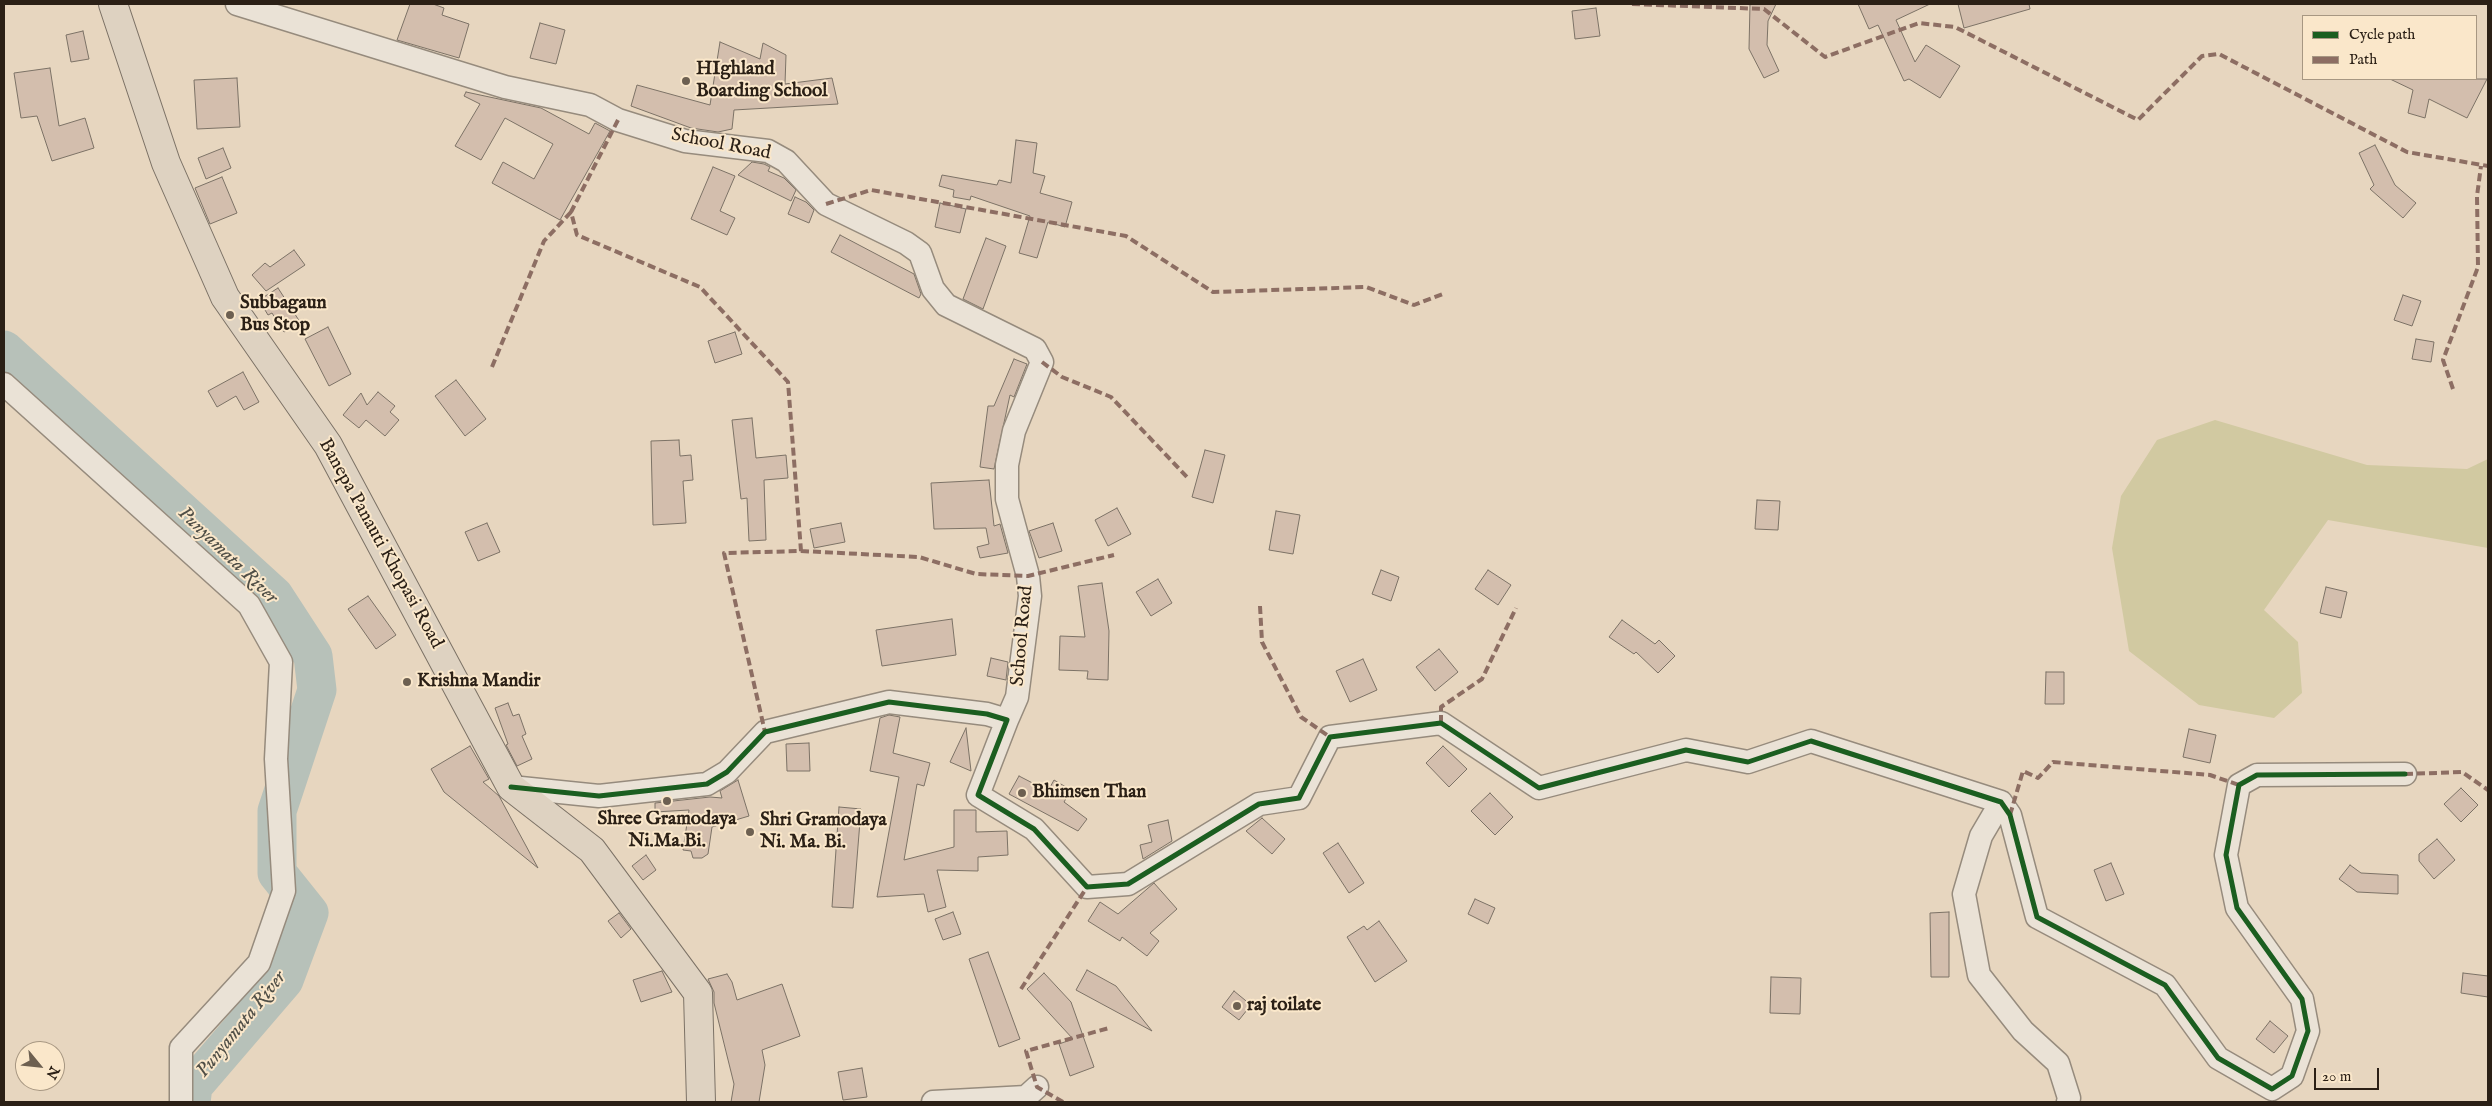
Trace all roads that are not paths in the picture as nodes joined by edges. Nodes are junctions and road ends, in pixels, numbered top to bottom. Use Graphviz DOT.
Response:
graph roads {
  1 [pos="113,4"];
  2 [pos="236,4"];
  3 [pos="4,384"];
  4 [pos="1007,720"];
  5 [pos="2405,774"];
  6 [pos="511,787"];
  7 [pos="2001,802"];
  8 [pos="1037,1086"];
  9 [pos="181,1102"];
  10 [pos="701,1102"];
  11 [pos="932,1102"];
  12 [pos="2068,1102"];
  1 -- 6 [label="main road, Banepa Panauti Khopasi Road"];
  2 -- 4 [label="street, School Road"];
  3 -- 9 [label="street"];
  4 -- 6 [label="street"];
  4 -- 7 [label="street"];
  5 -- 7 [label="street"];
  6 -- 10 [label="main road, Banepa Panauti Khopasi Road"];
  7 -- 12 [label="street"];
  8 -- 11 [label="street"];
}
